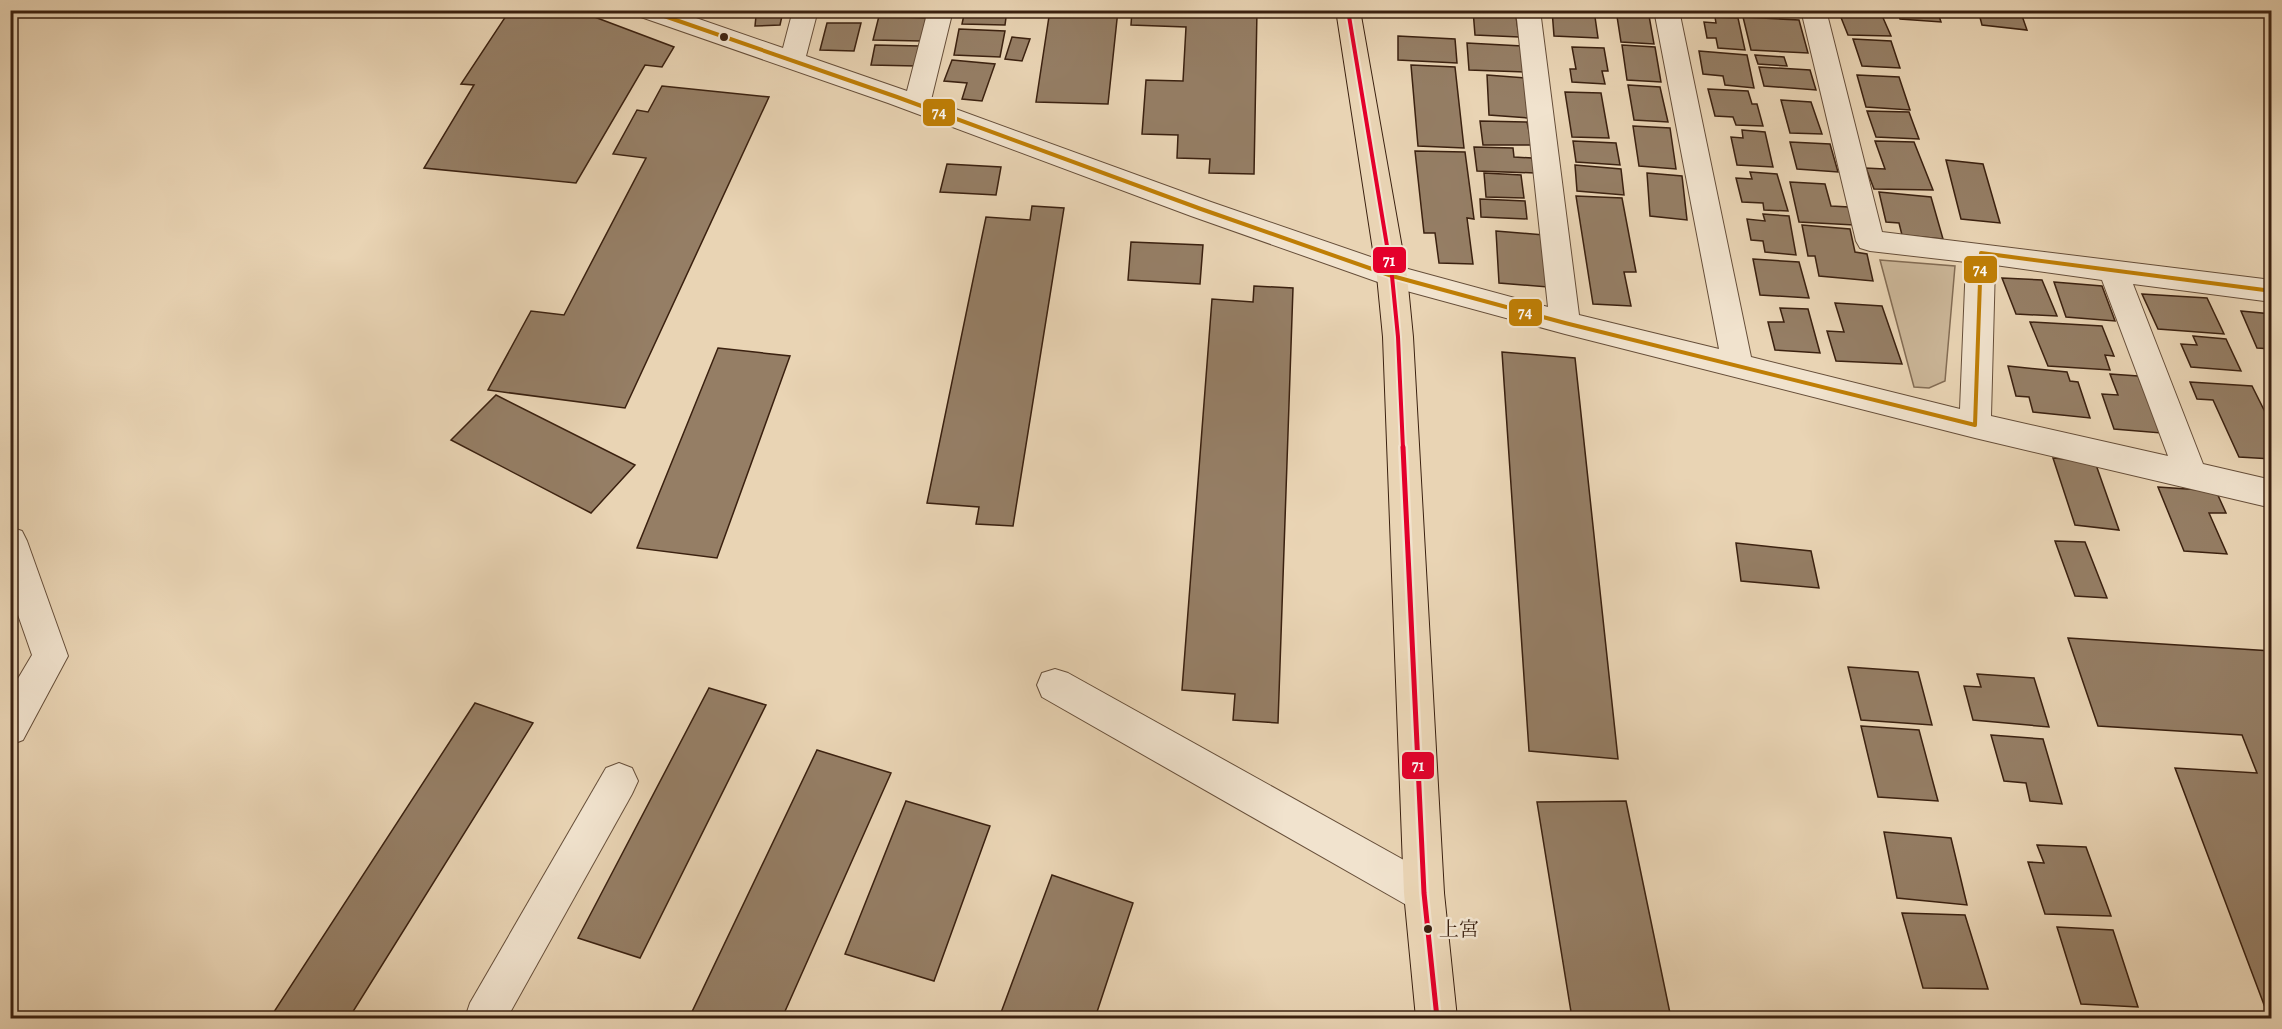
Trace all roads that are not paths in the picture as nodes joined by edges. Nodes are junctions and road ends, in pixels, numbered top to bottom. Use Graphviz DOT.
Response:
graph roads {
  1 [pos="647,10"];
  2 [pos="806,10"];
  3 [pos="941,10"];
  4 [pos="1348,10"];
  5 [pos="1528,10"];
  6 [pos="1666,10"];
  7 [pos="1813,10"];
  8 [pos="792,61"];
  9 [pos="917,105"];
  10 [pos="1981,253"];
  11 [pos="2113,270"];
  12 [pos="1392,276"];
  13 [pos="2271,291"];
  14 [pos="1565,323"];
  15 [pos="1738,366"];
  16 [pos="1975,425"];
  17 [pos="2191,476"];
  18 [pos="2271,494"];
  19 [pos="10,541"];
  20 [pos="1055,685"];
  21 [pos="10,728"];
  22 [pos="619,781"];
  23 [pos="1424,893"];
  24 [pos="485,1018"];
  25 [pos="1437,1018"];
  1 -- 8 [label="street"];
  2 -- 8 [label="street"];
  3 -- 9 [label="street"];
  4 -- 12 [label="main road"];
  5 -- 14 [label="street"];
  6 -- 15 [label="street"];
  7 -- 10 [label="street"];
  8 -- 9 [label="street"];
  9 -- 12 [label="street"];
  10 -- 11 [label="street"];
  10 -- 16 [label="street"];
  11 -- 13 [label="street"];
  11 -- 17 [label="street"];
  12 -- 14 [label="street"];
  12 -- 23 [label="main road"];
  14 -- 15 [label="street"];
  15 -- 16 [label="street"];
  16 -- 17 [label="street"];
  17 -- 18 [label="street"];
  19 -- 21 [label="street"];
  20 -- 23 [label="street"];
  22 -- 24 [label="street"];
  23 -- 25 [label="main road"];
}
